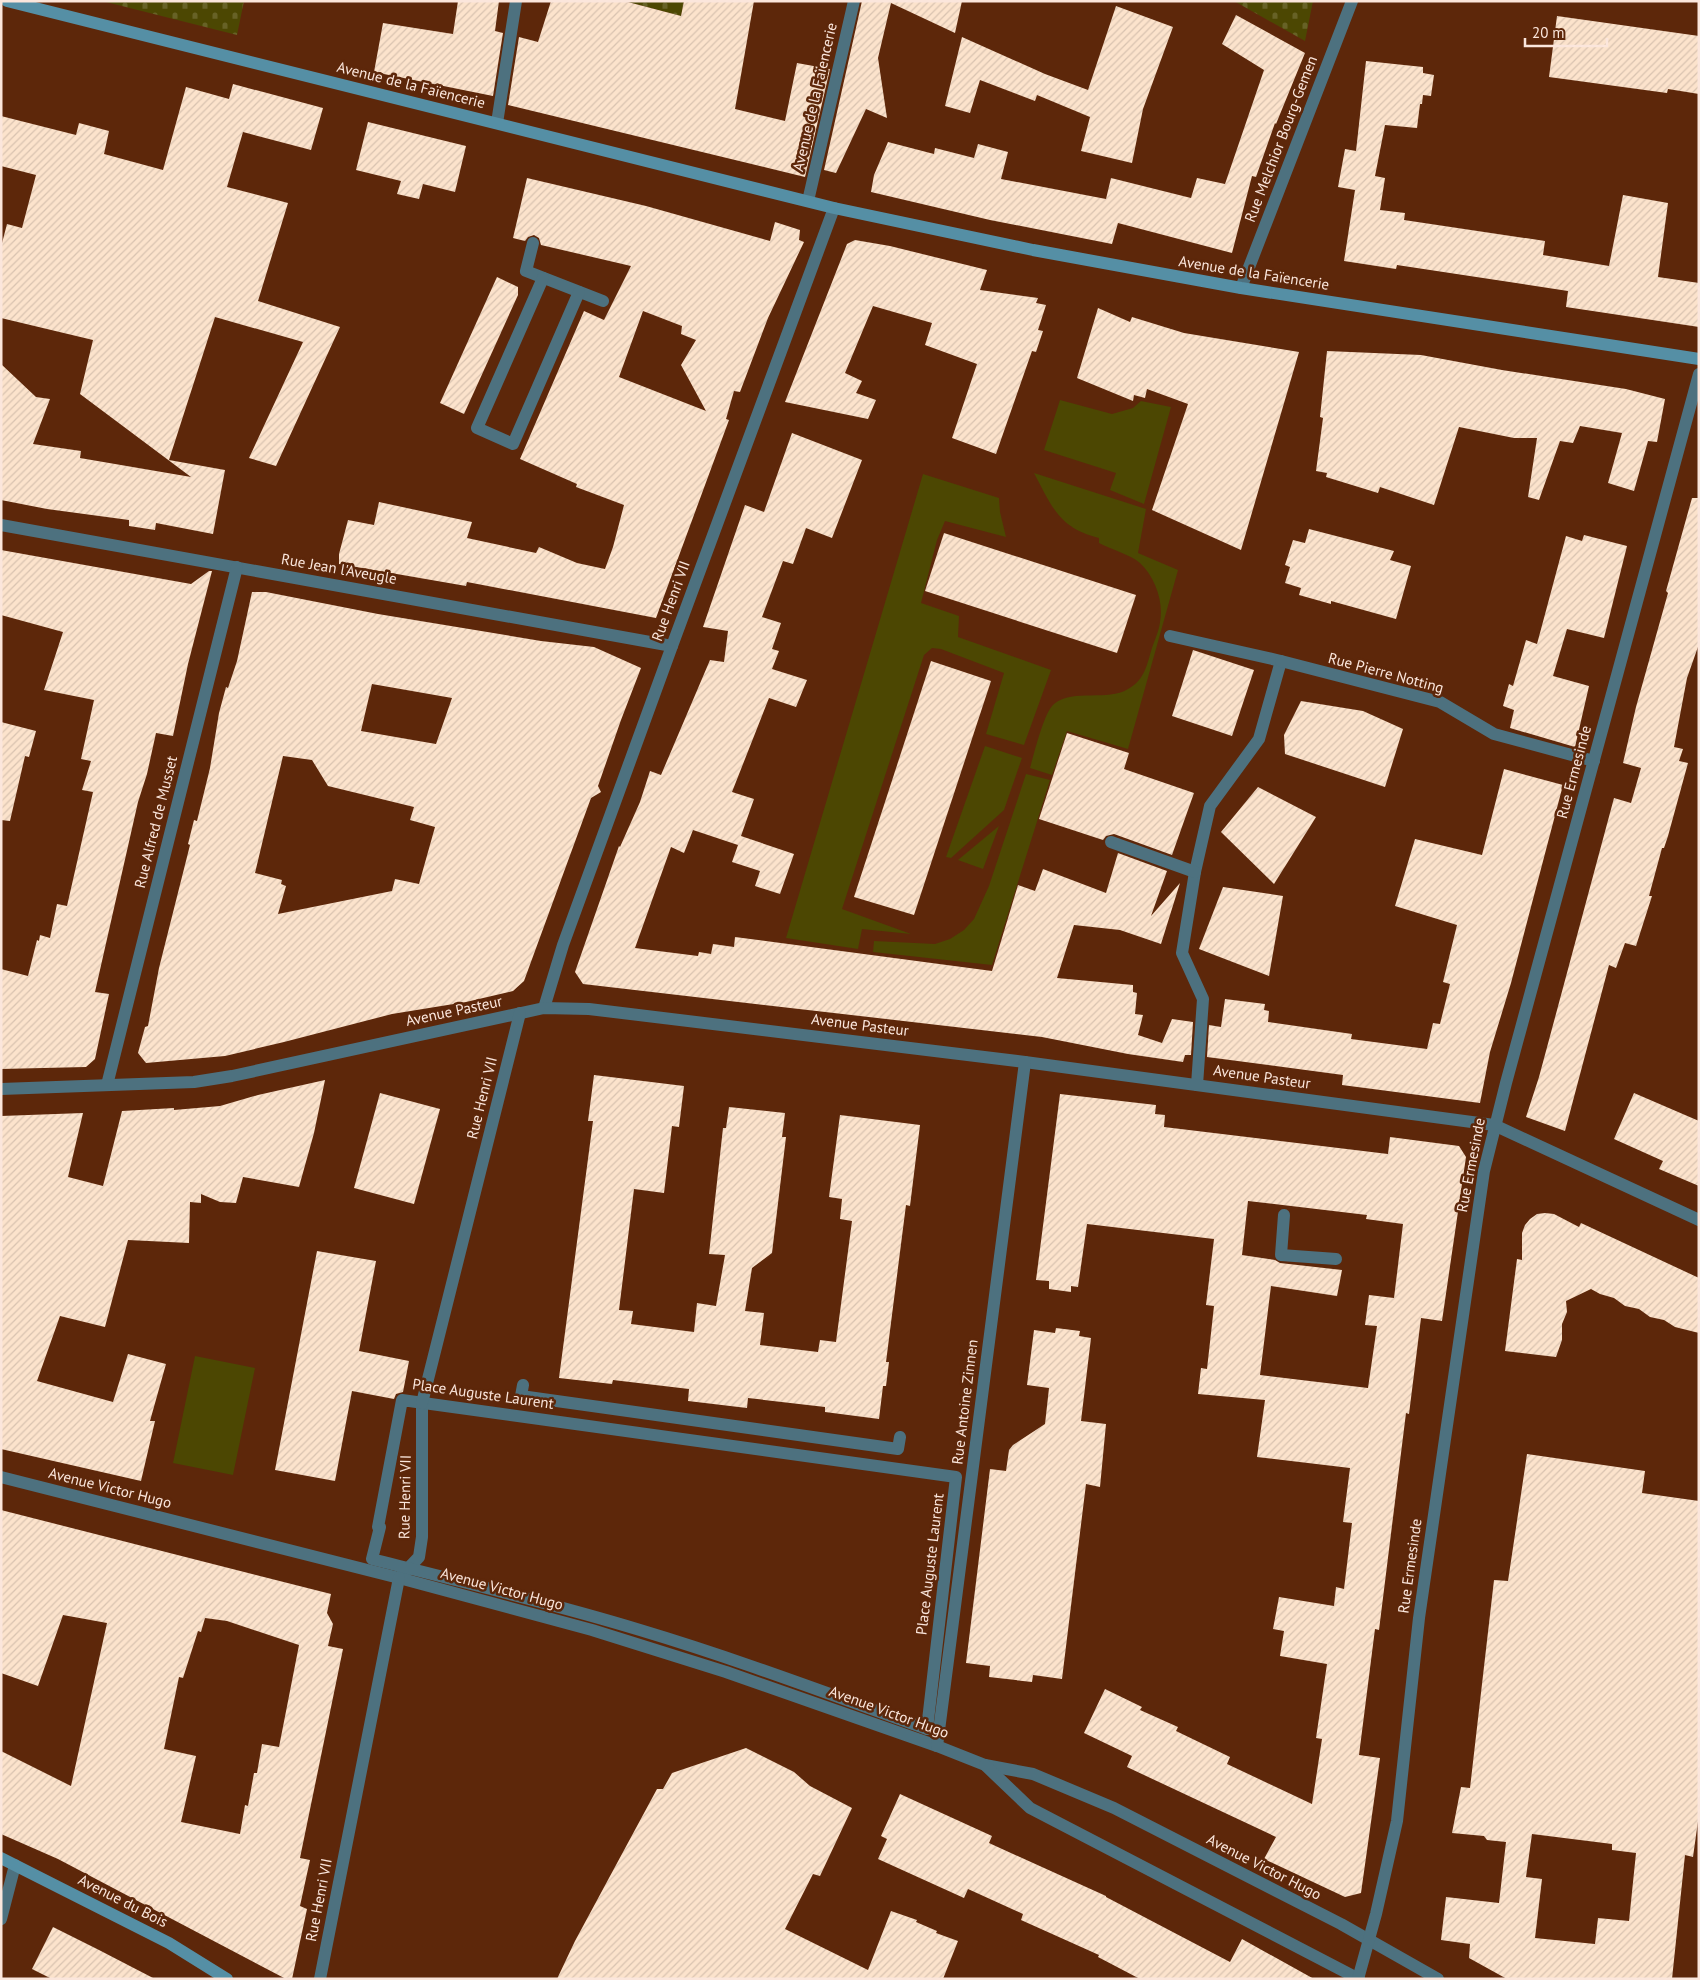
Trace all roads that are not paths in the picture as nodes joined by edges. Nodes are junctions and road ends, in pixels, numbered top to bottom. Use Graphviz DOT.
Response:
graph roads {
  1 [pos="7,1"];
  2 [pos="516,1"];
  3 [pos="854,1"];
  4 [pos="1352,1"];
  5 [pos="497,124"];
  6 [pos="808,201"];
  7 [pos="834,208"];
  8 [pos="533,243"];
  9 [pos="543,278"];
  10 [pos="1241,288"];
  11 [pos="579,292"];
  12 [pos="602,300"];
  13 [pos="1699,359"];
  14 [pos="1699,374"];
  15 [pos="1,525"];
  16 [pos="237,567"];
  17 [pos="1170,636"];
  18 [pos="672,646"];
  19 [pos="1281,661"];
  20 [pos="1594,761"];
  21 [pos="1111,842"];
  22 [pos="1196,872"];
  23 [pos="544,1008"];
  24 [pos="520,1013"];
  25 [pos="1025,1062"];
  26 [pos="107,1085"];
  27 [pos="1197,1085"];
  28 [pos="1,1089"];
  29 [pos="1494,1125"];
  30 [pos="1284,1215"];
  31 [pos="1699,1220"];
  32 [pos="1336,1259"];
  33 [pos="523,1385"];
  34 [pos="422,1403"];
  35 [pos="900,1437"];
  36 [pos="1,1477"];
  37 [pos="408,1568"];
  38 [pos="399,1578"];
  39 [pos="937,1746"];
  40 [pos="985,1765"];
  41 [pos="1,1858"];
  42 [pos="15,1865"];
  43 [pos="1,1919"];
  44 [pos="1369,1940"];
  45 [pos="227,1979"];
  46 [pos="320,1979"];
  47 [pos="1358,1979"];
  48 [pos="1438,1979"];
  1 -- 5 [label="main road, Avenue de la Faïencerie"];
  2 -- 5 [label="street"];
  3 -- 6 [label="street, Avenue de la Faïencerie"];
  4 -- 10 [label="street, Rue Melchior Bourg-Gemen"];
  5 -- 6 [label="main road, Avenue de la Faïencerie"];
  6 -- 7 [label="main road, Avenue de la Faïencerie"];
  7 -- 10 [label="main road, Avenue de la Faïencerie"];
  7 -- 18 [label="street, Rue Henri VII"];
  8 -- 9 [label="street"];
  9 -- 11 [label="street"];
  9 -- 11 [label="street"];
  10 -- 13 [label="main road, Avenue de la Faïencerie"];
  11 -- 12 [label="street"];
  14 -- 20 [label="street, Rue Ermesinde"];
  15 -- 16 [label="street, Rue Jean l'Aveugle"];
  16 -- 18 [label="street, Rue Jean l'Aveugle"];
  16 -- 26 [label="street, Rue Alfred de Musset"];
  17 -- 19 [label="street, Rue Pierre Notting"];
  18 -- 23 [label="street, Rue Henri VII"];
  19 -- 20 [label="street, Rue Pierre Notting"];
  19 -- 22 [label="street"];
  20 -- 29 [label="street, Rue Ermesinde"];
  21 -- 22 [label="street"];
  22 -- 27 [label="street"];
  23 -- 24 [label="street, Avenue Pasteur"];
  23 -- 25 [label="street, Avenue Pasteur"];
  24 -- 26 [label="street, Avenue Pasteur"];
  24 -- 34 [label="street, Rue Henri VII"];
  25 -- 27 [label="street, Avenue Pasteur"];
  25 -- 39 [label="street, Rue Antoine Zinnen"];
  26 -- 28 [label="street, Avenue Pasteur"];
  27 -- 29 [label="street, Avenue Pasteur"];
  29 -- 31 [label="street, Avenue Pasteur"];
  29 -- 44 [label="street, Rue Ermesinde"];
  30 -- 32 [label="street"];
  33 -- 35 [label="street"];
  34 -- 37 [label="street, Rue Henri VII"];
  34 -- 37 [label="street, Place Auguste Laurent"];
  34 -- 37 [label="street, Place Auguste Laurent"];
  36 -- 38 [label="street, Avenue Victor Hugo"];
  37 -- 38 [label="street, Rue Henri VII"];
  38 -- 39 [label="street, Avenue Victor Hugo"];
  38 -- 46 [label="street, Rue Henri VII"];
  39 -- 40 [label="street, Avenue Victor Hugo"];
  40 -- 44 [label="street, Avenue Victor Hugo"];
  40 -- 47 [label="street, Avenue Victor Hugo"];
  41 -- 42 [label="main road, Avenue du Bois"];
  42 -- 43 [label="street"];
  42 -- 45 [label="main road, Avenue du Bois"];
  44 -- 47 [label="street, Rue Ermesinde"];
  44 -- 48 [label="street, Avenue Victor Hugo"];
}
